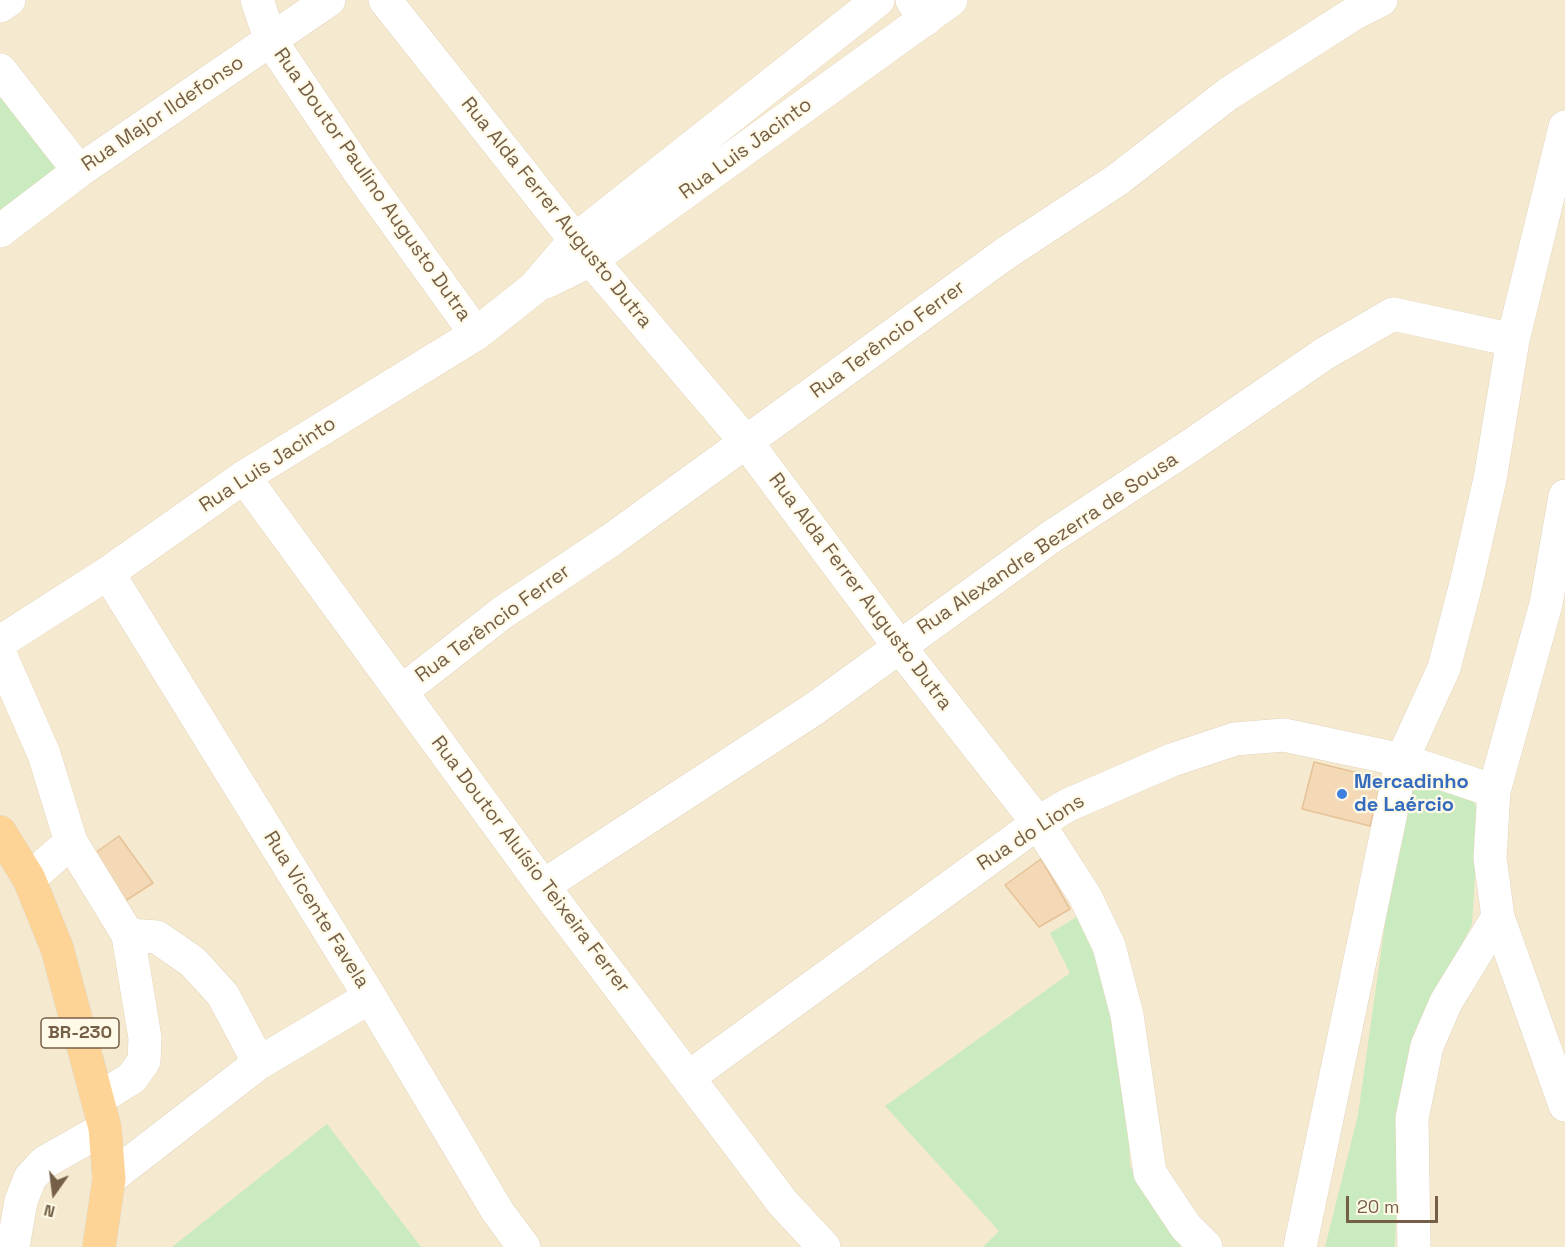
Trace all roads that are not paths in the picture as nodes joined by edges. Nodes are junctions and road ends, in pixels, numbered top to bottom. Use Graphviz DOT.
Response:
graph roads {
  1 [pos="9,0"];
  2 [pos="257,0"];
  3 [pos="329,0"];
  4 [pos="385,0"];
  5 [pos="878,0"];
  6 [pos="951,0"];
  7 [pos="1381,0"];
  8 [pos="0,6"];
  9 [pos="918,10"];
  10 [pos="271,41"];
  11 [pos="0,70"];
  12 [pos="1565,127"];
  13 [pos="79,171"];
  14 [pos="0,231"];
  15 [pos="583,250"];
  16 [pos="476,334"];
  17 [pos="1513,340"];
  18 [pos="747,443"];
  19 [pos="244,477"];
  20 [pos="1565,496"];
  21 [pos="108,573"];
  22 [pos="0,642"];
  23 [pos="899,646"];
  24 [pos="0,654"];
  25 [pos="402,691"];
  26 [pos="1402,760"];
  27 [pos="1494,790"];
  28 [pos="1038,823"];
  29 [pos="0,832"];
  30 [pos="71,842"];
  31 [pos="29,879"];
  32 [pos="543,886"];
  33 [pos="1498,917"];
  34 [pos="128,935"];
  35 [pos="370,997"];
  36 [pos="259,1063"];
  37 [pos="689,1077"];
  38 [pos="1565,1105"];
  39 [pos="101,1114"];
  40 [pos="109,1179"];
  41 [pos="14,1247"];
  42 [pos="99,1247"];
  43 [pos="524,1247"];
  44 [pos="824,1247"];
  45 [pos="1206,1247"];
  46 [pos="1300,1247"];
  47 [pos="1414,1247"];
  1 -- 8 [label="street"];
  2 -- 10 [label="street, Rua Doutor Paulino Augusto Dutra"];
  3 -- 10 [label="street, Rua Major Ildefonso"];
  4 -- 15 [label="street, Rua Alda Ferrer Augusto Dutra"];
  5 -- 15 [label="street, Rua Luis Jacinto"];
  6 -- 9 [label="street, Rua Luis Jacinto"];
  7 -- 18 [label="street, Rua Terêncio Ferrer"];
  9 -- 15 [label="street, Rua Luis Jacinto"];
  10 -- 13 [label="street, Rua Major Ildefonso"];
  10 -- 16 [label="street, Rua Doutor Paulino Augusto Dutra"];
  11 -- 13 [label="street"];
  12 -- 17 [label="street"];
  13 -- 14 [label="street, Rua Major Ildefonso"];
  15 -- 16 [label="street, Rua Luis Jacinto"];
  15 -- 18 [label="street, Rua Alda Ferrer Augusto Dutra"];
  16 -- 19 [label="street, Rua Luis Jacinto"];
  17 -- 23 [label="street, Rua Alexandre Bezerra de Sousa"];
  17 -- 26 [label="street"];
  18 -- 23 [label="street, Rua Alda Ferrer Augusto Dutra"];
  18 -- 25 [label="street, Rua Terêncio Ferrer"];
  19 -- 21 [label="street, Rua Luis Jacinto"];
  19 -- 25 [label="street, Rua Doutor Aluísio Teixeira Ferrer"];
  20 -- 27 [label="street"];
  21 -- 22 [label="street, Rua Luis Jacinto"];
  21 -- 35 [label="street, Rua Vicente Favela"];
  23 -- 28 [label="street, Rua Alda Ferrer Augusto Dutra"];
  23 -- 32 [label="street, Rua Alexandre Bezerra de Sousa"];
  24 -- 30 [label="street"];
  25 -- 32 [label="street, Rua Doutor Aluísio Teixeira Ferrer"];
  26 -- 27 [label="street, Rua do Lions"];
  26 -- 28 [label="street, Rua do Lions"];
  26 -- 46 [label="street"];
  27 -- 33 [label="street"];
  28 -- 37 [label="street, Rua do Lions"];
  28 -- 45 [label="street, Rua Alda Ferrer Augusto Dutra"];
  29 -- 31 [label="highway, BR-230"];
  30 -- 31 [label="street"];
  30 -- 34 [label="street"];
  31 -- 39 [label="highway, BR-230"];
  32 -- 37 [label="street, Rua Doutor Aluísio Teixeira Ferrer"];
  33 -- 38 [label="street"];
  33 -- 47 [label="street"];
  34 -- 36 [label="street"];
  34 -- 39 [label="street"];
  35 -- 36 [label="street"];
  35 -- 43 [label="street, Rua Vicente Favela"];
  36 -- 40 [label="street"];
  37 -- 44 [label="street, Rua Doutor Aluísio Teixeira Ferrer"];
  39 -- 40 [label="highway, BR-230"];
  39 -- 41 [label="street"];
  40 -- 42 [label="highway, BR-230"];
}
